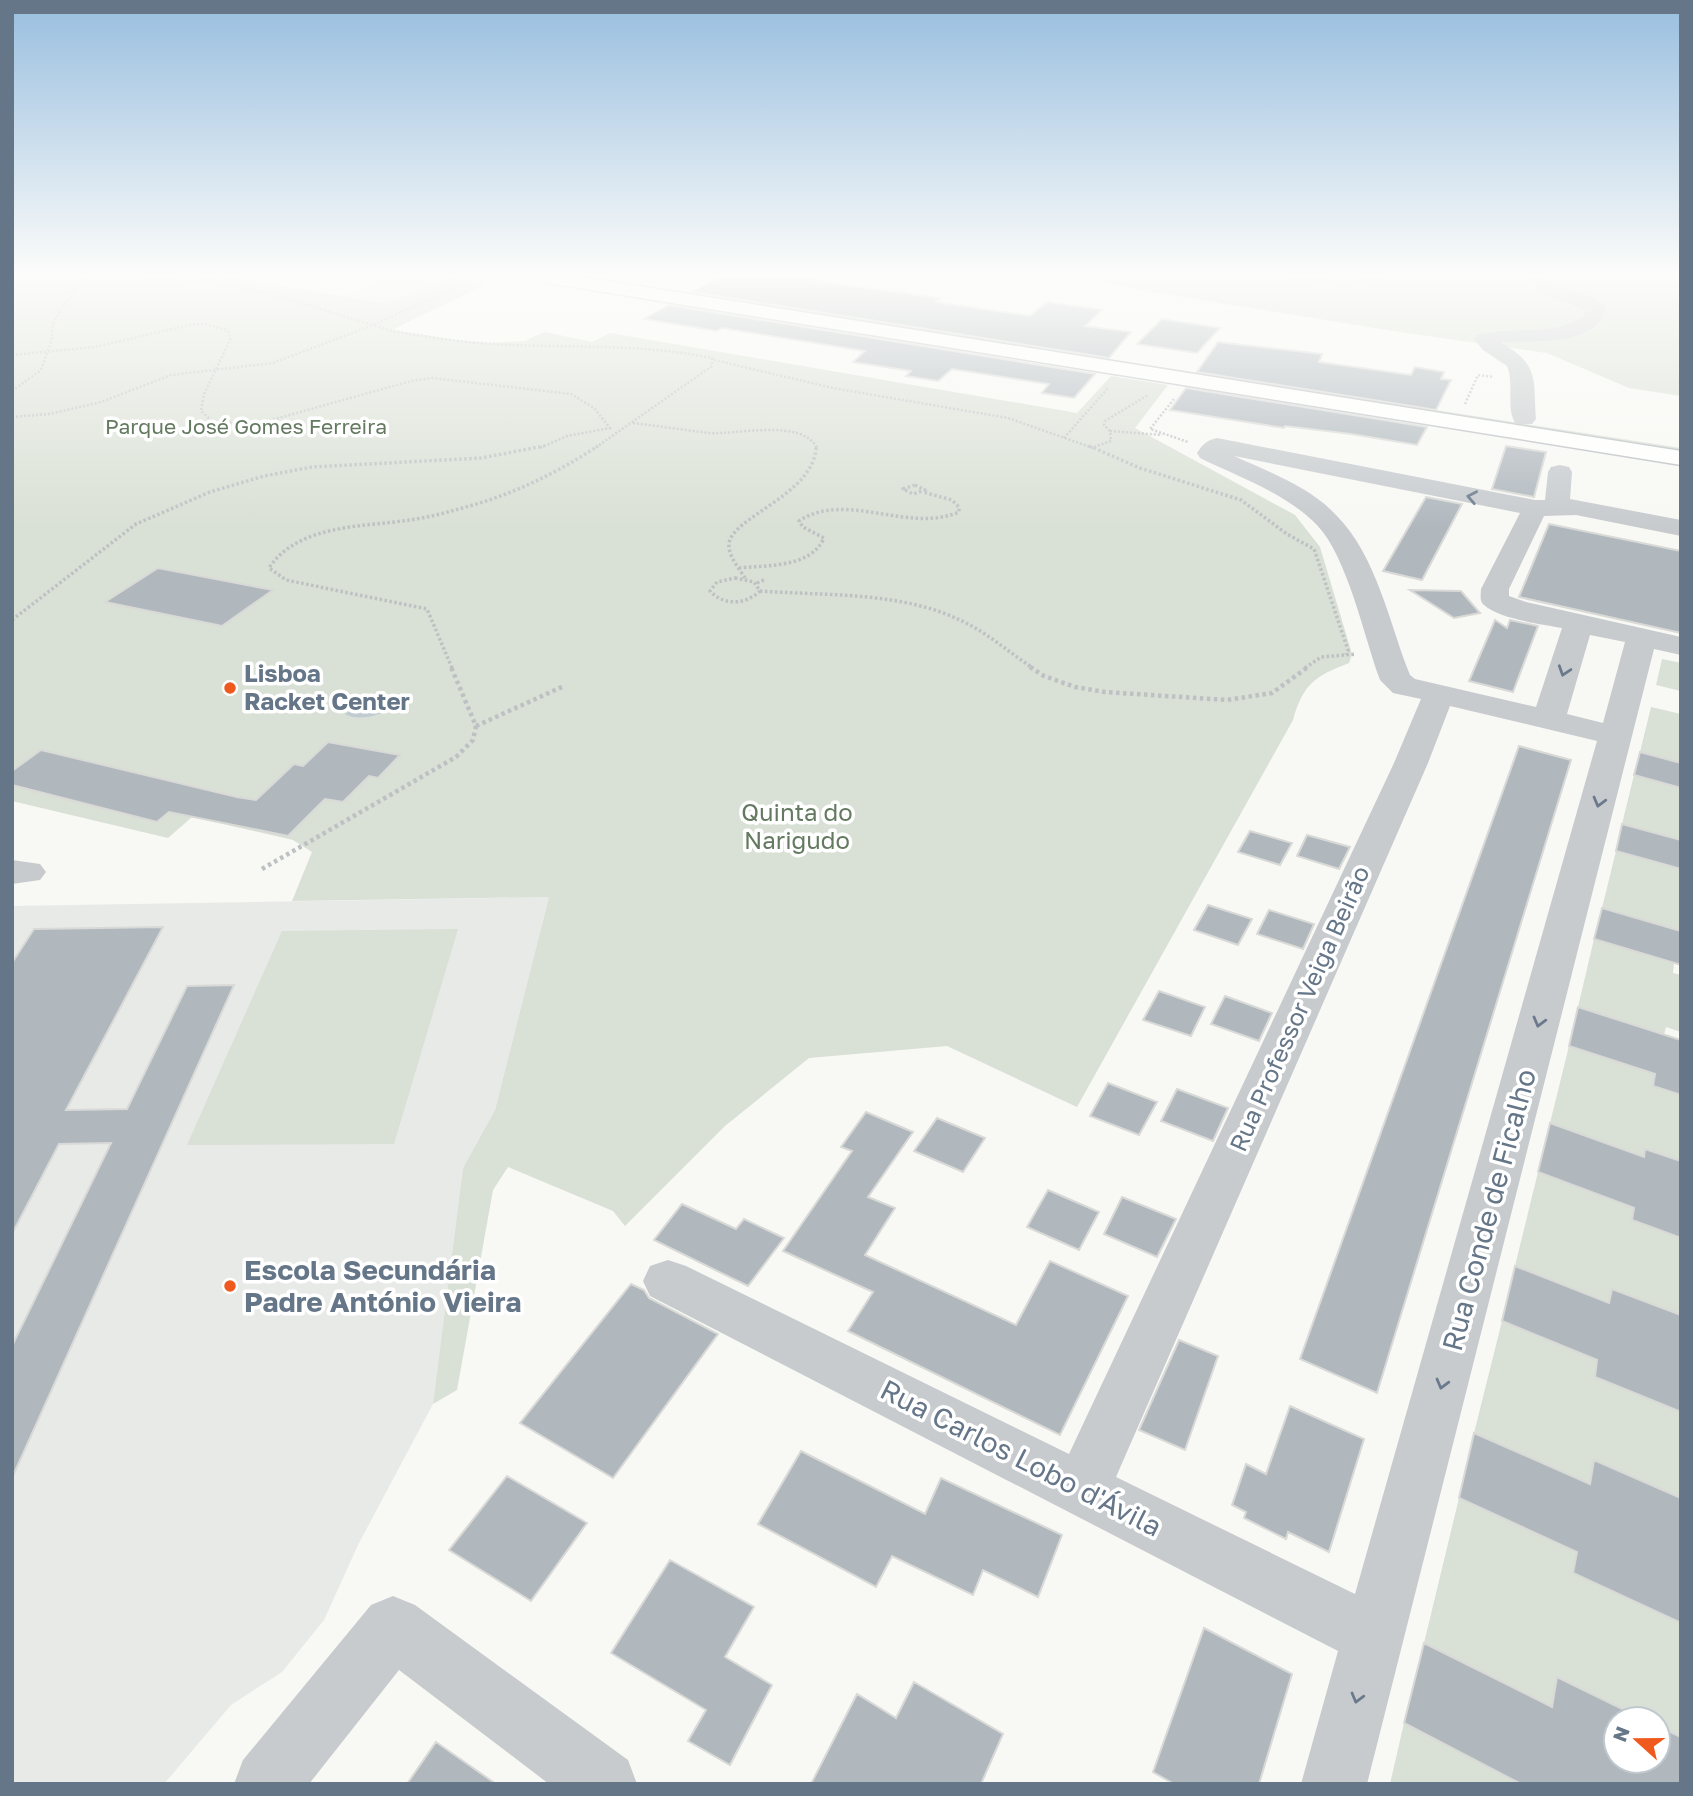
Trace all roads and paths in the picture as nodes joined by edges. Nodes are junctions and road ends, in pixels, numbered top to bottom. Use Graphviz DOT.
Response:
graph roads {
  1 [pos="714,360"];
  2 [pos="44,361"];
  3 [pos="221,361"];
  4 [pos="279,361"];
  5 [pos="717,361"];
  6 [pos="1079,361"];
  7 [pos="1135,361"];
  8 [pos="1514,361"];
  9 [pos="217,369"];
  10 [pos="1125,369"];
  11 [pos="1479,375"];
  12 [pos="1185,379"];
  13 [pos="12,391"];
  14 [pos="1463,409"];
  15 [pos="12,416"];
  16 [pos="1524,419"];
  17 [pos="632,422"];
  18 [pos="610,428"];
  19 [pos="621,430"];
  20 [pos="1110,430"];
  21 [pos="1166,436"];
  22 [pos="1064,438"];
  23 [pos="1681,443"];
  24 [pos="1091,447"];
  25 [pos="1213,449"];
  26 [pos="1681,458"];
  27 [pos="1253,462"];
  28 [pos="1308,464"];
  29 [pos="1560,472"];
  30 [pos="1355,474"];
  31 [pos="1282,490"];
  32 [pos="923,492"];
  33 [pos="1548,508"];
  34 [pos="1320,516"];
  35 [pos="1681,528"];
  36 [pos="739,568"];
  37 [pos="745,578"];
  38 [pos="766,579"];
  39 [pos="757,583"];
  40 [pos="710,591"];
  41 [pos="760,591"];
  42 [pos="702,593"];
  43 [pos="749,599"];
  44 [pos="719,600"];
  45 [pos="756,603"];
  46 [pos="720,606"];
  47 [pos="12,620"];
  48 [pos="1579,623"];
  49 [pos="1642,637"];
  50 [pos="1681,646"];
  51 [pos="1387,653"];
  52 [pos="1346,655"];
  53 [pos="564,686"];
  54 [pos="1439,694"];
  55 [pos="1549,719"];
  56 [pos="476,726"];
  57 [pos="1616,736"];
  58 [pos="262,869"];
  59 [pos="668,1281"];
  60 [pos="1082,1489"];
  61 [pos="1374,1636"];
  62 [pos="267,1784"];
  63 [pos="604,1784"];
  64 [pos="1334,1784"];
  1 -- 17 [label="path"];
  2 -- 13 [label="path"];
  3 -- 9 [label="path"];
  4 -- 9 [label="path"];
  5 -- 22 [label="path"];
  6 -- 10 [label="main road"];
  7 -- 14 [label="main road"];
  8 -- 16 [label="street"];
  9 -- 15 [label="path"];
  9 -- 18 [label="path"];
  10 -- 12 [label="main road"];
  10 -- 22 [label="path"];
  11 -- 14 [label="path"];
  12 -- 20 [label="path"];
  12 -- 21 [label="path"];
  12 -- 26 [label="main road"];
  14 -- 16 [label="main road"];
  16 -- 23 [label="main road"];
  17 -- 19 [label="path"];
  17 -- 36 [label="path"];
  18 -- 19 [label="path"];
  18 -- 47 [label="path"];
  19 -- 56 [label="path"];
  20 -- 21 [label="path"];
  20 -- 24 [label="path"];
  21 -- 25 [label="path"];
  22 -- 24 [label="path"];
  24 -- 52 [label="path"];
  25 -- 27 [label="street"];
  27 -- 28 [label="street"];
  27 -- 31 [label="street"];
  28 -- 30 [label="street"];
  28 -- 31 [label="street"];
  29 -- 33 [label="street"];
  33 -- 30 [label="street, one-way"];
  30 -- 34 [label="street"];
  31 -- 34 [label="street"];
  32 -- 32 [label="path"];
  32 -- 36 [label="path"];
  33 -- 35 [label="street"];
  33 -- 48 [label="street"];
  34 -- 51 [label="street"];
  36 -- 37 [label="path"];
  37 -- 39 [label="path"];
  37 -- 40 [label="path"];
  38 -- 39 [label="path"];
  39 -- 41 [label="path"];
  40 -- 42 [label="path"];
  40 -- 44 [label="path"];
  41 -- 43 [label="path"];
  41 -- 52 [label="path"];
  43 -- 44 [label="path"];
  43 -- 45 [label="path"];
  44 -- 46 [label="path"];
  48 -- 49 [label="street"];
  48 -- 55 [label="street, one-way"];
  49 -- 50 [label="street"];
  49 -- 57 [label="street, Rua Conde de Ficalho"];
  51 -- 52 [label="path"];
  51 -- 54 [label="street"];
  53 -- 56 [label="path"];
  54 -- 55 [label="street"];
  54 -- 60 [label="street, Rua Professor Veiga Beirão"];
  55 -- 57 [label="street"];
  56 -- 58 [label="path"];
  57 -- 61 [label="street, Rua Conde de Ficalho, one-way"];
  59 -- 60 [label="street, Rua Carlos Lobo d'Ávila"];
  60 -- 61 [label="street, Rua Carlos Lobo d'Ávila"];
  61 -- 64 [label="street, Rua Conde de Ficalho, one-way"];
  62 -- 63 [label="street"];
}
